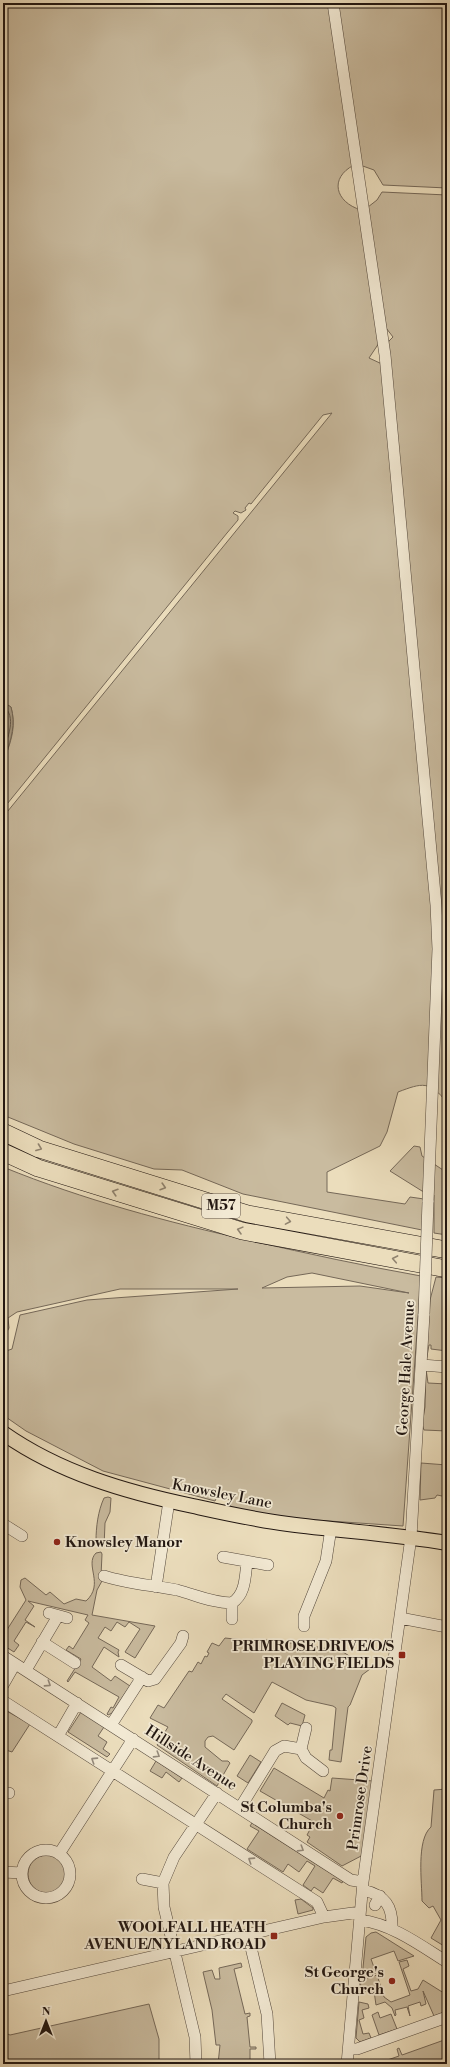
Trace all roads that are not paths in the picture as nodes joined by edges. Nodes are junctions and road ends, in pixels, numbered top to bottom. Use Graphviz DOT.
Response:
graph roads {
  1 [pos="333,3"];
  2 [pos="3,1132"];
  3 [pos="3,1152"];
  4 [pos="447,1250"];
  5 [pos="447,1269"];
  6 [pos="422,1365"];
  7 [pos="447,1367"];
  8 [pos="3,1433"];
  9 [pos="169,1501"];
  10 [pos="3,1525"];
  11 [pos="331,1528"];
  12 [pos="22,1536"];
  13 [pos="412,1536"];
  14 [pos="447,1543"];
  15 [pos="223,1557"];
  16 [pos="247,1562"];
  17 [pos="268,1565"];
  18 [pos="107,1580"];
  19 [pos="156,1587"];
  20 [pos="232,1603"];
  21 [pos="58,1616"];
  22 [pos="301,1618"];
  23 [pos="400,1618"];
  24 [pos="232,1619"];
  25 [pos="447,1627"];
  26 [pos="182,1636"];
  27 [pos="42,1642"];
  28 [pos="3,1656"];
  29 [pos="75,1663"];
  30 [pos="15,1664"];
  31 [pos="121,1664"];
  32 [pos="26,1670"];
  33 [pos="142,1677"];
  34 [pos="3,1685"];
  35 [pos="3,1701"];
  36 [pos="78,1704"];
  37 [pos="111,1725"];
  38 [pos="306,1728"];
  39 [pos="58,1736"];
  40 [pos="133,1739"];
  41 [pos="301,1749"];
  42 [pos="112,1771"];
  43 [pos="323,1771"];
  44 [pos="217,1793"];
  45 [pos="240,1808"];
  46 [pos="196,1824"];
  47 [pos="60,1854"];
  48 [pos="3,1872"];
  49 [pos="22,1873"];
  50 [pos="142,1879"];
  51 [pos="163,1883"];
  52 [pos="363,1886"];
  53 [pos="360,1916"];
  54 [pos="324,1917"];
  55 [pos="392,1929"];
  56 [pos="248,1935"];
  57 [pos="175,1952"];
  58 [pos="447,1962"];
  59 [pos="3,1991"];
  60 [pos="447,2016"];
  61 [pos="348,2049"];
  62 [pos="196,2064"];
  63 [pos="270,2064"];
  64 [pos="347,2064"];
  1 -- 6 [label="street, George Hale Avenue, bridge"];
  2 -- 4 [label="highway, M57, one-way"];
  5 -- 3 [label="highway, M57, one-way"];
  6 -- 7 [label="street"];
  6 -- 13 [label="street, George Hale Avenue"];
  8 -- 9 [label="main road, Knowsley Lane"];
  9 -- 11 [label="main road, Knowsley Lane"];
  9 -- 19 [label="street"];
  10 -- 12 [label="street"];
  11 -- 13 [label="main road, Knowsley Lane"];
  11 -- 22 [label="street"];
  13 -- 14 [label="main road, Knowsley Lane"];
  13 -- 23 [label="street, Primrose Drive"];
  15 -- 16 [label="street"];
  16 -- 17 [label="street"];
  16 -- 20 [label="street"];
  18 -- 19 [label="street"];
  19 -- 20 [label="street"];
  20 -- 24 [label="street"];
  21 -- 27 [label="street"];
  23 -- 25 [label="street"];
  23 -- 52 [label="street, Primrose Drive"];
  26 -- 33 [label="street"];
  27 -- 29 [label="street"];
  27 -- 32 [label="street"];
  28 -- 30 [label="street, Hillside Avenue"];
  30 -- 32 [label="street, Hillside Avenue"];
  30 -- 34 [label="street"];
  31 -- 33 [label="street"];
  32 -- 36 [label="street, Hillside Avenue, one-way"];
  33 -- 37 [label="street"];
  35 -- 39 [label="street"];
  36 -- 37 [label="street, Hillside Avenue"];
  36 -- 39 [label="street"];
  37 -- 40 [label="street, Hillside Avenue"];
  38 -- 41 [label="street"];
  42 -- 39 [label="street, one-way"];
  40 -- 42 [label="street"];
  40 -- 44 [label="street, Hillside Avenue, one-way"];
  41 -- 43 [label="street"];
  41 -- 45 [label="street"];
  42 -- 46 [label="street"];
  42 -- 47 [label="street"];
  44 -- 45 [label="street, Hillside Avenue"];
  44 -- 46 [label="street"];
  45 -- 52 [label="street, Hillside Avenue, one-way"];
  46 -- 51 [label="street"];
  54 -- 46 [label="street, one-way"];
  47 -- 49 [label="street"];
  47 -- 49 [label="street"];
  48 -- 49 [label="street"];
  50 -- 51 [label="street"];
  51 -- 57 [label="street"];
  52 -- 53 [label="street, Primrose Drive"];
  52 -- 55 [label="street, Hillside Avenue"];
  53 -- 54 [label="street"];
  53 -- 55 [label="street"];
  53 -- 61 [label="street, Primrose Drive"];
  54 -- 56 [label="street"];
  55 -- 58 [label="street"];
  56 -- 57 [label="street"];
  56 -- 63 [label="street"];
  57 -- 59 [label="street"];
  57 -- 62 [label="street"];
  60 -- 61 [label="street"];
  61 -- 64 [label="street, Primrose Drive"];
}
